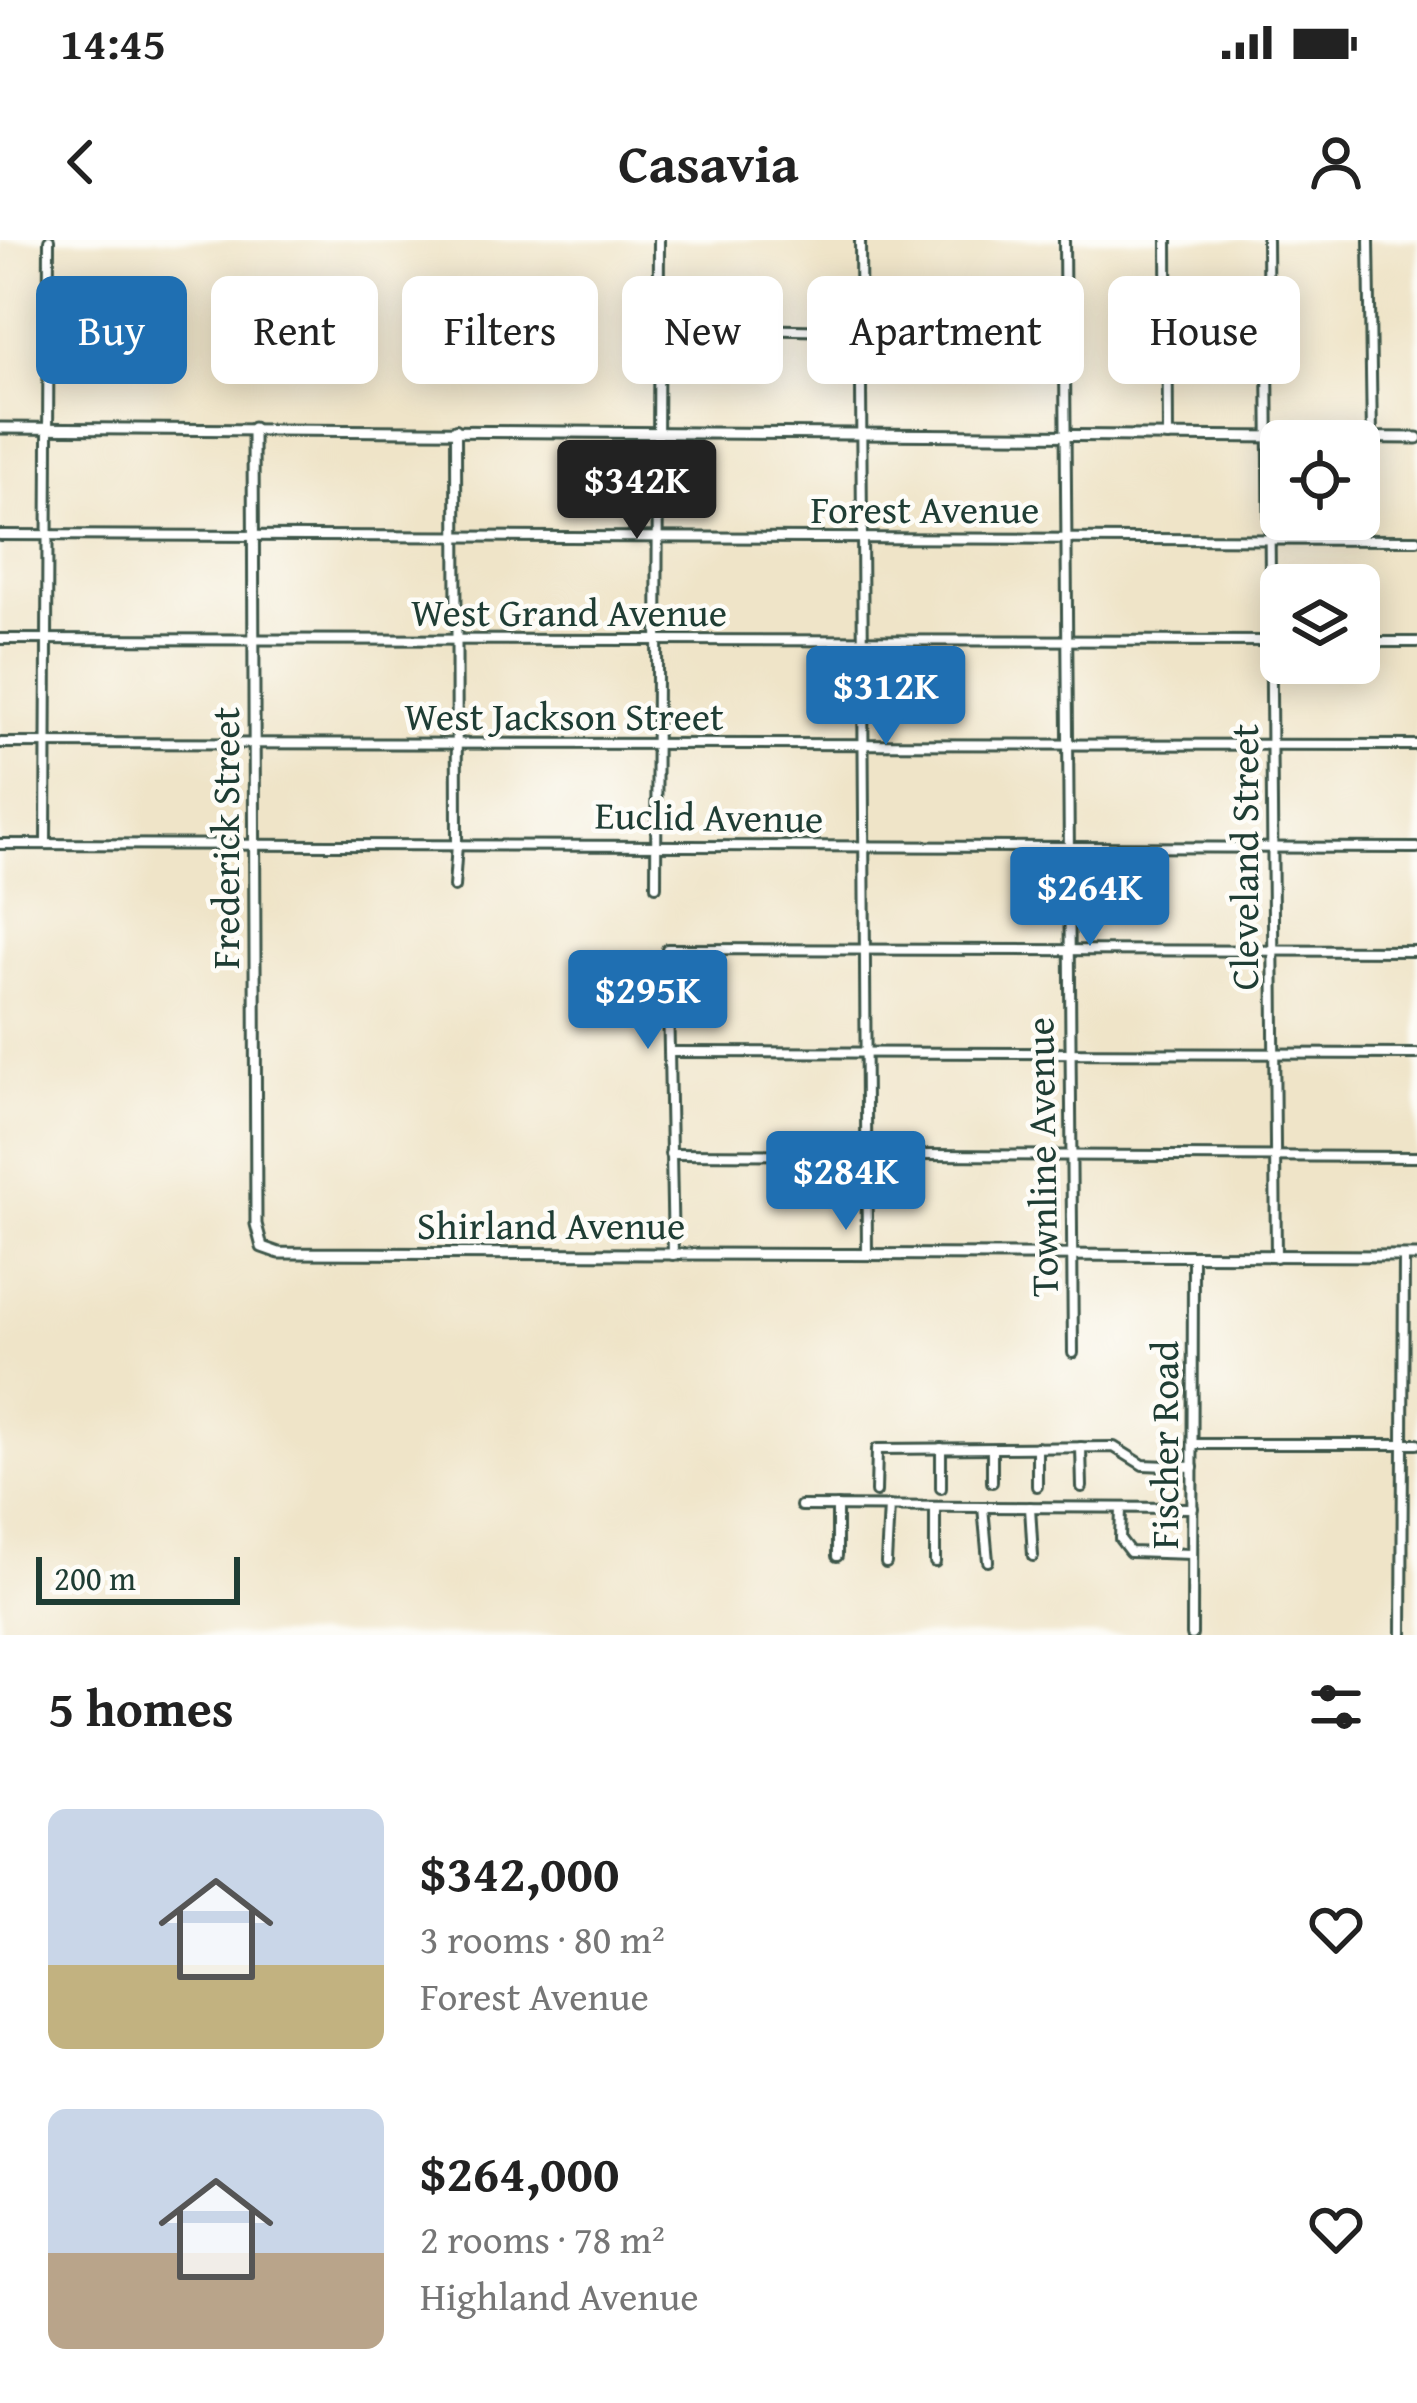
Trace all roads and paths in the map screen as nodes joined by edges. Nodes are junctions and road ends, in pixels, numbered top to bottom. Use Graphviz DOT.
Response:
graph roads {
  1 [pos="49,240"];
  2 [pos="659,240"];
  3 [pos="860,240"];
  4 [pos="1064,240"];
  5 [pos="1167,240"];
  6 [pos="1267,240"];
  7 [pos="1369,240"];
  8 [pos="659,276"];
  9 [pos="860,276"];
  10 [pos="1064,276"];
  11 [pos="658,384"];
  12 [pos="861,384"];
  13 [pos="1064,384"];
  14 [pos="1269,420"];
  15 [pos="1372,420"];
  16 [pos="0,428"];
  17 [pos="253,428"];
  18 [pos="50,429"];
  19 [pos="456,429"];
  20 [pos="658,431"];
  21 [pos="862,435"];
  22 [pos="1065,435"];
  23 [pos="1168,436"];
  24 [pos="1380,437"];
  25 [pos="1260,438"];
  26 [pos="1417,438"];
  27 [pos="0,535"];
  28 [pos="46,535"];
  29 [pos="253,536"];
  30 [pos="456,536"];
  31 [pos="658,536"];
  32 [pos="863,538"];
  33 [pos="1066,539"];
  34 [pos="1260,539"];
  35 [pos="1380,540"];
  36 [pos="1417,540"];
  37 [pos="0,639"];
  38 [pos="46,639"];
  39 [pos="253,640"];
  40 [pos="658,640"];
  41 [pos="457,641"];
  42 [pos="863,641"];
  43 [pos="1260,641"];
  44 [pos="1380,642"];
  45 [pos="1417,642"];
  46 [pos="1066,644"];
  47 [pos="1274,684"];
  48 [pos="0,743"];
  49 [pos="656,743"];
  50 [pos="46,744"];
  51 [pos="864,744"];
  52 [pos="1272,744"];
  53 [pos="1067,745"];
  54 [pos="1417,745"];
  55 [pos="254,746"];
  56 [pos="457,746"];
  57 [pos="657,843"];
  58 [pos="0,844"];
  59 [pos="46,844"];
  60 [pos="458,844"];
  61 [pos="254,845"];
  62 [pos="866,848"];
  63 [pos="1272,848"];
  64 [pos="1417,848"];
  65 [pos="1068,849"];
  66 [pos="656,886"];
  67 [pos="454,887"];
  68 [pos="865,949"];
  69 [pos="1068,950"];
  70 [pos="1274,950"];
  71 [pos="1417,951"];
  72 [pos="670,1052"];
  73 [pos="866,1052"];
  74 [pos="1069,1053"];
  75 [pos="1417,1054"];
  76 [pos="1275,1056"];
  77 [pos="670,1154"];
  78 [pos="866,1155"];
  79 [pos="1070,1156"];
  80 [pos="1275,1156"];
  81 [pos="1417,1157"];
  82 [pos="262,1247"];
  83 [pos="673,1255"];
  84 [pos="867,1255"];
  85 [pos="1071,1256"];
  86 [pos="1193,1256"];
  87 [pos="1404,1256"];
  88 [pos="1417,1256"];
  89 [pos="1276,1257"];
  90 [pos="1073,1353"];
  91 [pos="1193,1444"];
  92 [pos="1403,1444"];
  93 [pos="1417,1444"];
  94 [pos="1081,1446"];
  95 [pos="1037,1447"];
  96 [pos="940,1448"];
  97 [pos="992,1448"];
  98 [pos="1193,1467"];
  99 [pos="992,1482"];
  100 [pos="1037,1486"];
  101 [pos="1082,1487"];
  102 [pos="940,1488"];
  103 [pos="876,1492"];
  104 [pos="801,1506"];
  105 [pos="837,1506"];
  106 [pos="889,1506"];
  107 [pos="935,1507"];
  108 [pos="983,1507"];
  109 [pos="1030,1508"];
  110 [pos="1193,1508"];
  111 [pos="1121,1509"];
  112 [pos="1192,1554"];
  113 [pos="837,1556"];
  114 [pos="1033,1556"];
  115 [pos="988,1561"];
  116 [pos="935,1562"];
  117 [pos="886,1563"];
  118 [pos="1192,1635"];
  119 [pos="1402,1635"];
  1 -- 18 [label="street"];
  2 -- 8 [label="street"];
  3 -- 9 [label="street"];
  4 -- 10 [label="street, Townline Avenue"];
  5 -- 23 [label="street"];
  6 -- 14 [label="street, Cleveland Street"];
  7 -- 15 [label="street"];
  11 -- 20 [label="street"];
  12 -- 21 [label="street"];
  13 -- 22 [label="street, Townline Avenue"];
  16 -- 18 [label="street"];
  17 -- 18 [label="street"];
  17 -- 19 [label="street"];
  17 -- 29 [label="street, Frederick Street"];
  18 -- 28 [label="street"];
  19 -- 20 [label="street"];
  19 -- 30 [label="street"];
  20 -- 21 [label="street"];
  20 -- 31 [label="street"];
  21 -- 22 [label="street"];
  21 -- 32 [label="street"];
  22 -- 23 [label="street"];
  22 -- 33 [label="street, Townline Avenue"];
  23 -- 25 [label="street"];
  24 -- 26 [label="street"];
  27 -- 28 [label="street, Forest Avenue"];
  28 -- 29 [label="street, Forest Avenue"];
  28 -- 38 [label="street"];
  29 -- 30 [label="street, Forest Avenue"];
  29 -- 39 [label="street, Frederick Street"];
  30 -- 31 [label="street, Forest Avenue"];
  30 -- 41 [label="street"];
  31 -- 32 [label="street, Forest Avenue"];
  31 -- 40 [label="street"];
  32 -- 33 [label="street, Forest Avenue"];
  32 -- 42 [label="street"];
  33 -- 34 [label="street, Forest Avenue"];
  33 -- 46 [label="street, Townline Avenue"];
  35 -- 36 [label="street, Forest Avenue"];
  37 -- 38 [label="street, West Grand Avenue"];
  38 -- 39 [label="street, West Grand Avenue"];
  38 -- 50 [label="street"];
  39 -- 41 [label="street, West Grand Avenue"];
  39 -- 55 [label="street, Frederick Street"];
  40 -- 41 [label="street, West Grand Avenue"];
  40 -- 42 [label="street, West Grand Avenue"];
  40 -- 49 [label="street"];
  41 -- 56 [label="street"];
  42 -- 46 [label="street, West Grand Avenue"];
  42 -- 51 [label="street"];
  43 -- 46 [label="street, West Grand Avenue"];
  44 -- 45 [label="street"];
  46 -- 53 [label="street, Townline Avenue"];
  47 -- 52 [label="street, Cleveland Street"];
  48 -- 50 [label="street, West Jackson Street"];
  49 -- 51 [label="street, West Jackson Street"];
  49 -- 56 [label="street, West Jackson Street"];
  49 -- 57 [label="street"];
  50 -- 55 [label="street, West Jackson Street"];
  50 -- 59 [label="street"];
  51 -- 53 [label="street, West Jackson Street"];
  51 -- 62 [label="street"];
  52 -- 53 [label="street, West Jackson Street"];
  52 -- 54 [label="street, West Jackson Street"];
  52 -- 63 [label="street, Cleveland Street"];
  53 -- 65 [label="street, Townline Avenue"];
  55 -- 56 [label="street, West Jackson Street"];
  55 -- 61 [label="street, Frederick Street"];
  56 -- 60 [label="street"];
  57 -- 60 [label="street, Euclid Avenue"];
  57 -- 62 [label="street, Euclid Avenue"];
  57 -- 66 [label="street"];
  58 -- 59 [label="street, Euclid Avenue"];
  59 -- 61 [label="street, Euclid Avenue"];
  60 -- 61 [label="street, Euclid Avenue"];
  60 -- 67 [label="street"];
  61 -- 82 [label="street, Frederick Street"];
  62 -- 65 [label="street, Euclid Avenue"];
  62 -- 68 [label="street"];
  63 -- 64 [label="street, Euclid Avenue"];
  63 -- 65 [label="street, Euclid Avenue"];
  63 -- 70 [label="street, Cleveland Street"];
  65 -- 69 [label="street, Townline Avenue"];
  68 -- 69 [label="street"];
  68 -- 72 [label="street"];
  68 -- 73 [label="street"];
  69 -- 70 [label="street"];
  69 -- 74 [label="street, Townline Avenue"];
  70 -- 71 [label="street"];
  70 -- 76 [label="street, Cleveland Street"];
  72 -- 73 [label="street"];
  72 -- 77 [label="street"];
  73 -- 74 [label="street"];
  73 -- 78 [label="street"];
  74 -- 76 [label="street"];
  74 -- 79 [label="street, Townline Avenue"];
  75 -- 76 [label="street"];
  76 -- 80 [label="street, Cleveland Street"];
  77 -- 78 [label="street"];
  77 -- 83 [label="street"];
  78 -- 79 [label="street"];
  78 -- 84 [label="street"];
  79 -- 80 [label="street"];
  79 -- 85 [label="street, Townline Avenue"];
  80 -- 81 [label="street"];
  80 -- 89 [label="street, Cleveland Street"];
  82 -- 83 [label="street, Shirland Avenue"];
  83 -- 84 [label="street, Shirland Avenue"];
  84 -- 85 [label="street, Shirland Avenue"];
  85 -- 86 [label="street, Shirland Avenue"];
  85 -- 90 [label="street, Townline Avenue"];
  86 -- 89 [label="street, Shirland Avenue"];
  86 -- 91 [label="street, Fischer Road"];
  87 -- 88 [label="street, Shirland Avenue"];
  87 -- 89 [label="street, Shirland Avenue"];
  87 -- 92 [label="street"];
  91 -- 92 [label="street"];
  91 -- 98 [label="street, Fischer Road"];
  92 -- 93 [label="street"];
  92 -- 119 [label="street"];
  94 -- 95 [label="street"];
  94 -- 98 [label="street"];
  94 -- 101 [label="street"];
  95 -- 97 [label="street"];
  95 -- 100 [label="street"];
  96 -- 97 [label="street"];
  96 -- 102 [label="street"];
  96 -- 103 [label="street"];
  97 -- 99 [label="street"];
  98 -- 110 [label="street, Fischer Road"];
  104 -- 105 [label="street"];
  105 -- 106 [label="street"];
  105 -- 113 [label="street"];
  106 -- 107 [label="street"];
  106 -- 117 [label="street"];
  107 -- 108 [label="street"];
  107 -- 116 [label="street"];
  108 -- 109 [label="street"];
  108 -- 115 [label="street"];
  109 -- 111 [label="street"];
  109 -- 114 [label="street"];
  110 -- 111 [label="street"];
  110 -- 112 [label="street, Fischer Road"];
  111 -- 112 [label="street"];
  112 -- 118 [label="street, Fischer Road"];
}
